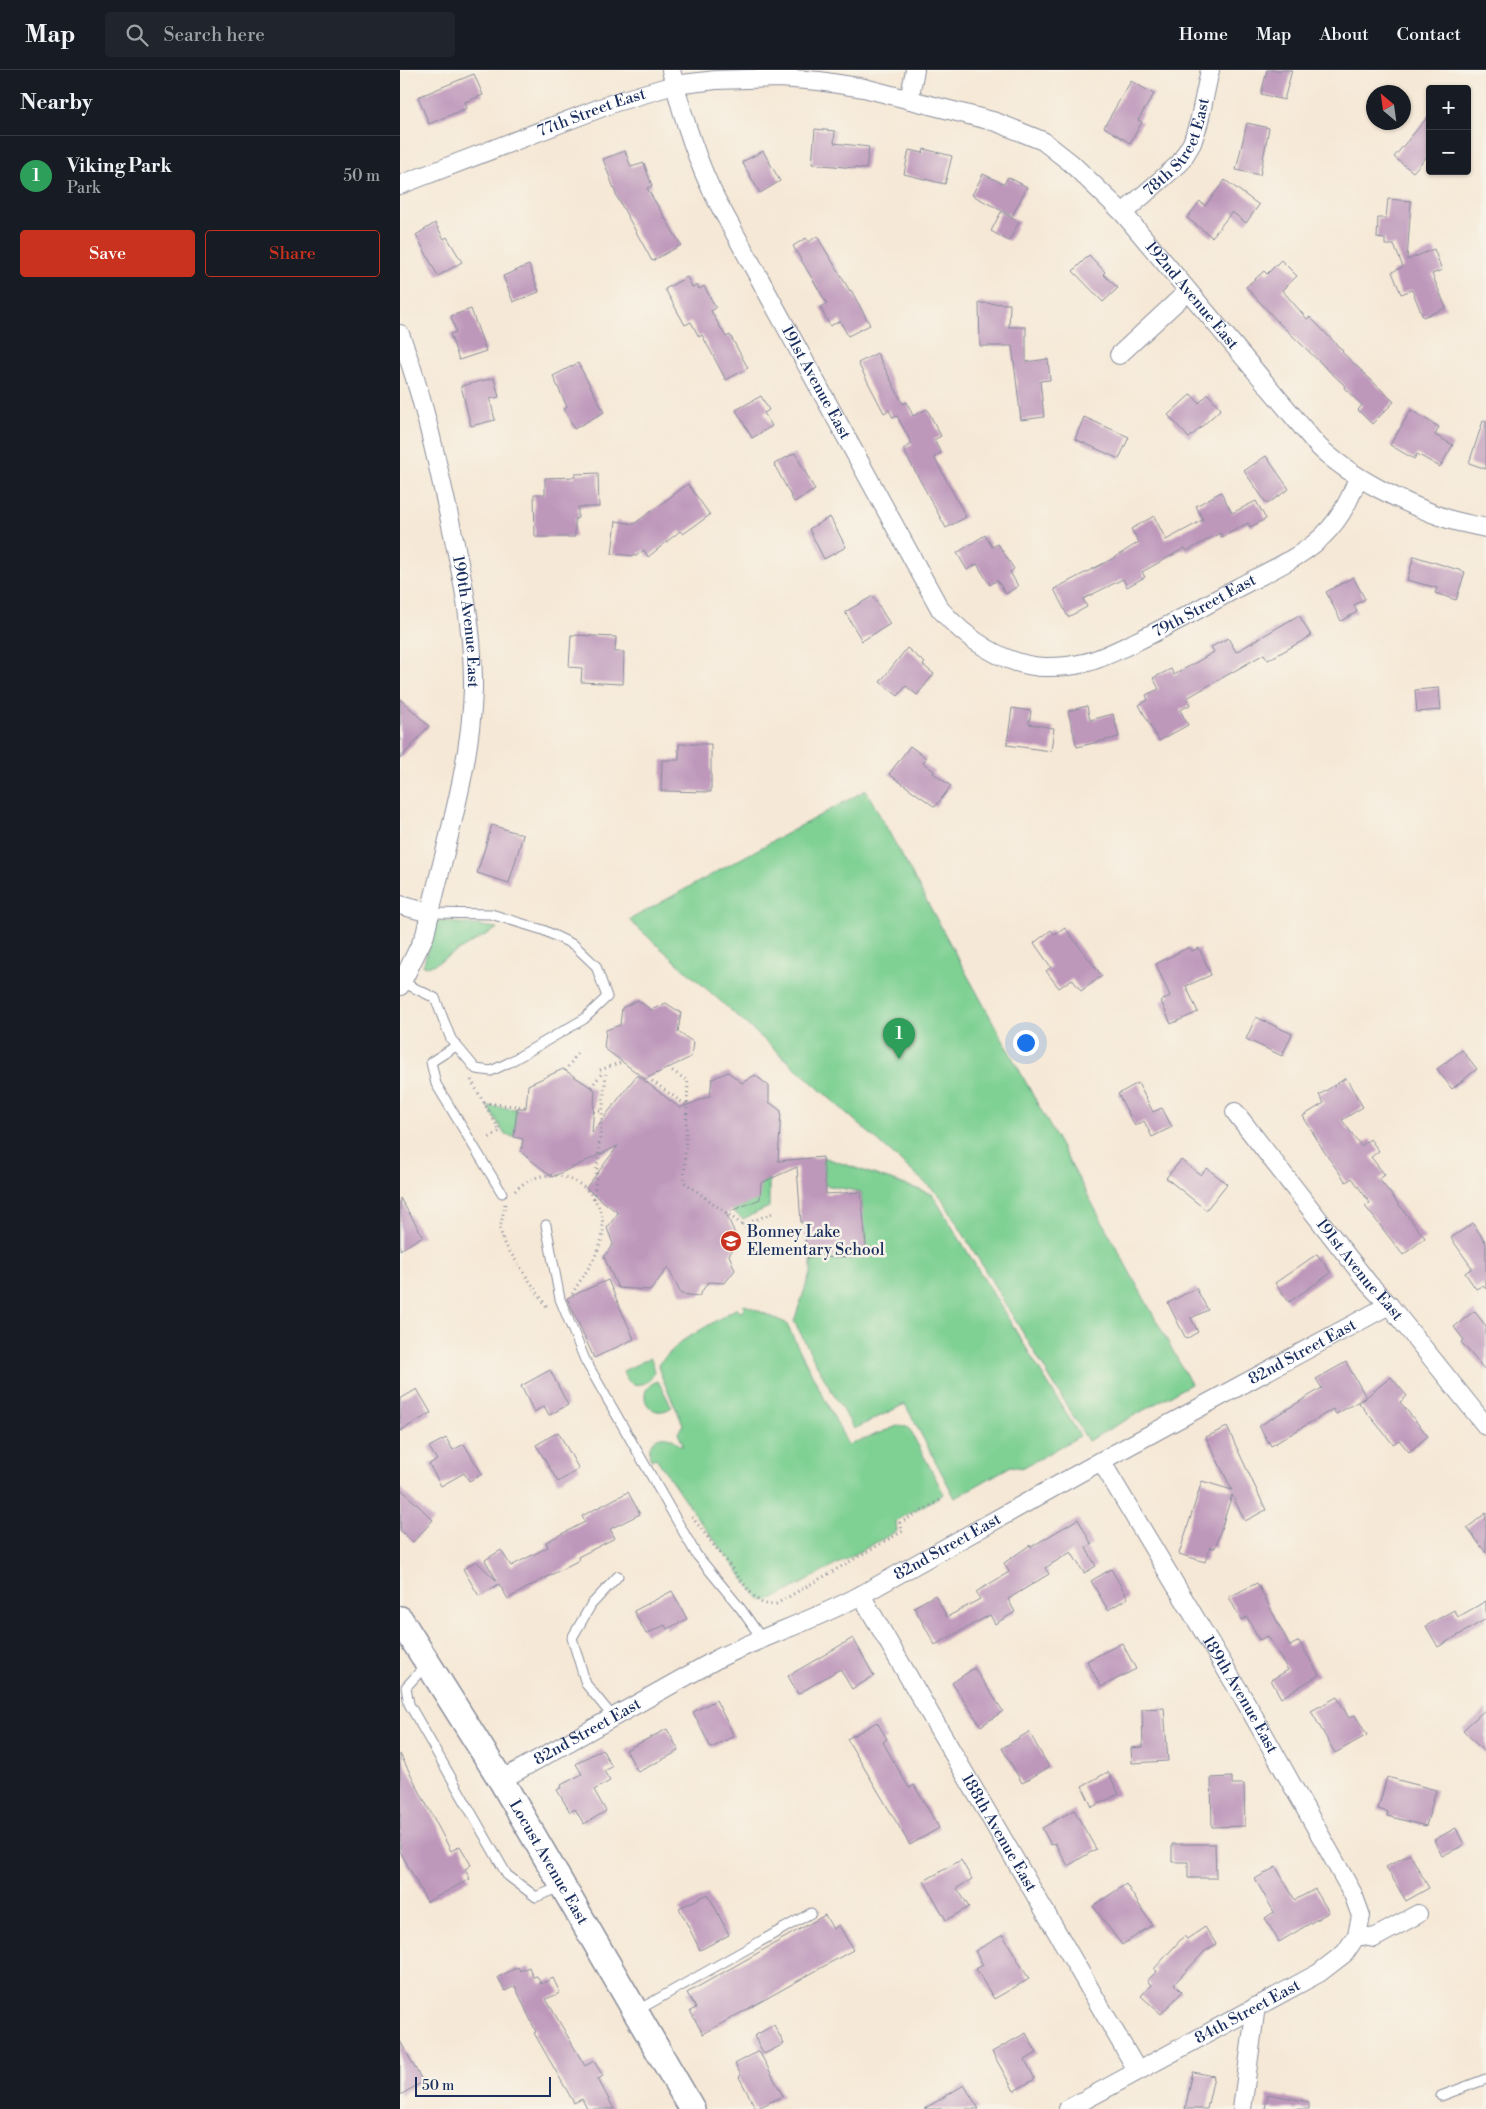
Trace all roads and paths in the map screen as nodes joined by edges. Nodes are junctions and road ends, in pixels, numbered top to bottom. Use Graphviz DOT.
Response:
graph roads {
  1 [pos="915,70"];
  2 [pos="1210,70"];
  3 [pos="672,78"];
  4 [pos="909,100"];
  5 [pos="400,185"];
  6 [pos="1122,213"];
  7 [pos="1188,291"];
  8 [pos="400,334"];
  9 [pos="1119,355"];
  10 [pos="1358,477"];
  11 [pos="1486,528"];
  12 [pos="1011,659"];
  13 [pos="400,905"];
  14 [pos="430,912"];
  15 [pos="401,984"];
  16 [pos="456,1046"];
  17 [pos="577,1054"];
  18 [pos="622,1062"];
  19 [pos="668,1068"];
  20 [pos="565,1071"];
  21 [pos="603,1072"];
  22 [pos="469,1077"];
  23 [pos="652,1081"];
  24 [pos="592,1087"];
  25 [pos="484,1103"];
  26 [pos="687,1106"];
  27 [pos="526,1107"];
  28 [pos="594,1111"];
  29 [pos="602,1111"];
  30 [pos="1235,1112"];
  31 [pos="487,1139"];
  32 [pos="502,1193"];
  33 [pos="594,1200"];
  34 [pos="775,1212"];
  35 [pos="742,1225"];
  36 [pos="546,1226"];
  37 [pos="759,1238"];
  38 [pos="1389,1305"];
  39 [pos="1486,1426"];
  40 [pos="1101,1462"];
  41 [pos="942,1499"];
  42 [pos="689,1513"];
  43 [pos="618,1576"];
  44 [pos="861,1596"];
  45 [pos="400,1619"];
  46 [pos="762,1638"];
  47 [pos="427,1664"];
  48 [pos="612,1717"];
  49 [pos="500,1780"];
  50 [pos="562,1886"];
  51 [pos="810,1913"];
  52 [pos="1418,1914"];
  53 [pos="1357,1935"];
  54 [pos="1256,2006"];
  55 [pos="635,2012"];
  56 [pos="1137,2070"];
  57 [pos="1486,2079"];
  58 [pos="1441,2096"];
  59 [pos="692,2109"];
  60 [pos="1068,2109"];
  61 [pos="1242,2109"];
  1 -- 4 [label="street"];
  2 -- 6 [label="street, 78th Street East"];
  3 -- 4 [label="street, 77th Street East"];
  3 -- 5 [label="street, 77th Street East"];
  3 -- 12 [label="street, 191st Avenue East"];
  4 -- 6 [label="street, 192nd Avenue East"];
  6 -- 7 [label="street, 192nd Avenue East"];
  7 -- 9 [label="street"];
  7 -- 10 [label="street, 192nd Avenue East"];
  8 -- 14 [label="street, 190th Avenue East"];
  10 -- 11 [label="street, 192nd Avenue East"];
  10 -- 12 [label="street, 79th Street East"];
  13 -- 14 [label="street"];
  14 -- 15 [label="street, 190th Avenue East"];
  14 -- 16 [label="lane"];
  15 -- 16 [label="lane"];
  16 -- 32 [label="lane"];
  17 -- 20 [label="path"];
  18 -- 21 [label="path"];
  19 -- 26 [label="path"];
  21 -- 24 [label="path"];
  21 -- 29 [label="path"];
  22 -- 25 [label="path"];
  23 -- 26 [label="path"];
  25 -- 27 [label="path"];
  25 -- 31 [label="path"];
  26 -- 35 [label="path"];
  28 -- 29 [label="path"];
  29 -- 33 [label="path"];
  30 -- 38 [label="street, 191st Avenue East"];
  34 -- 35 [label="path"];
  35 -- 37 [label="path"];
  36 -- 46 [label="lane"];
  38 -- 39 [label="street, 191st Avenue East"];
  38 -- 40 [label="street, 82nd Street East"];
  40 -- 44 [label="street, 82nd Street East"];
  40 -- 53 [label="street, 189th Avenue East"];
  41 -- 42 [label="path"];
  43 -- 48 [label="lane"];
  44 -- 46 [label="street, 82nd Street East"];
  44 -- 56 [label="street, 188th Avenue East"];
  45 -- 47 [label="street, Locust Avenue East"];
  46 -- 48 [label="street, 82nd Street East"];
  47 -- 49 [label="street, Locust Avenue East"];
  47 -- 50 [label="lane"];
  48 -- 49 [label="street, 82nd Street East"];
  49 -- 50 [label="street, Locust Avenue East"];
  50 -- 55 [label="street, Locust Avenue East"];
  51 -- 55 [label="lane"];
  52 -- 53 [label="street"];
  53 -- 54 [label="street, 84th Street East"];
  54 -- 56 [label="street, 84th Street East"];
  54 -- 61 [label="street"];
  55 -- 59 [label="street, Locust Avenue East"];
  56 -- 60 [label="street, 84th Street East"];
  57 -- 58 [label="lane"];
}
